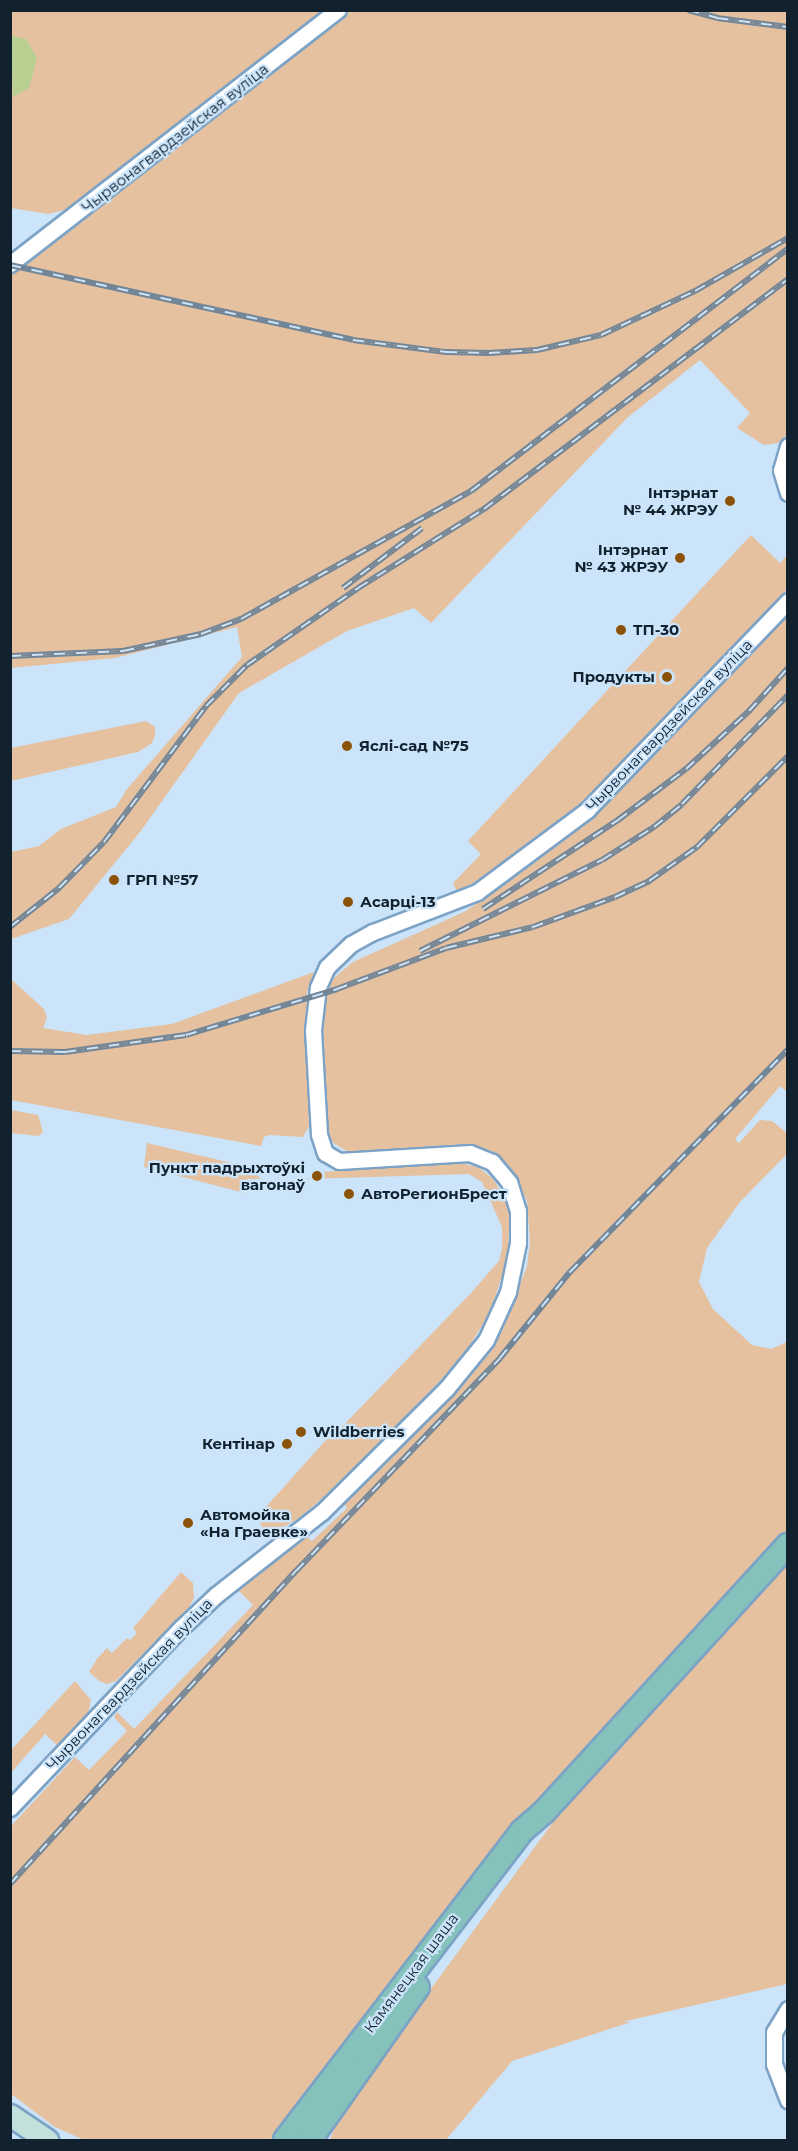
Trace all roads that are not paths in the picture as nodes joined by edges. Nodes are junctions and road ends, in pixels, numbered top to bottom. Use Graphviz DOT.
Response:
graph roads {
  1 [pos="339,10"];
  2 [pos="10,264"];
  3 [pos="788,446"];
  4 [pos="788,493"];
  5 [pos="788,601"];
  6 [pos="788,1545"];
  7 [pos="10,1808"];
  8 [pos="544,1812"];
  9 [pos="788,2009"];
  10 [pos="788,2100"];
  11 [pos="10,2115"];
  12 [pos="10,2127"];
  13 [pos="28,2140"];
  14 [pos="47,2140"];
  15 [pos="285,2140"];
  16 [pos="310,2140"];
  1 -- 2 [label="street, Чырвонагвардзейская вуліца"];
  3 -- 4 [label="street"];
  5 -- 7 [label="street, Чырвонагвардзейская вуліца"];
  6 -- 8 [label="main road, Камянецкая шаша"];
  8 -- 15 [label="main road, Камянецкая шаша"];
  8 -- 16 [label="main road, Камянецкая шаша"];
  9 -- 10 [label="street"];
  11 -- 14 [label="main road"];
  12 -- 13 [label="main road"];
}
